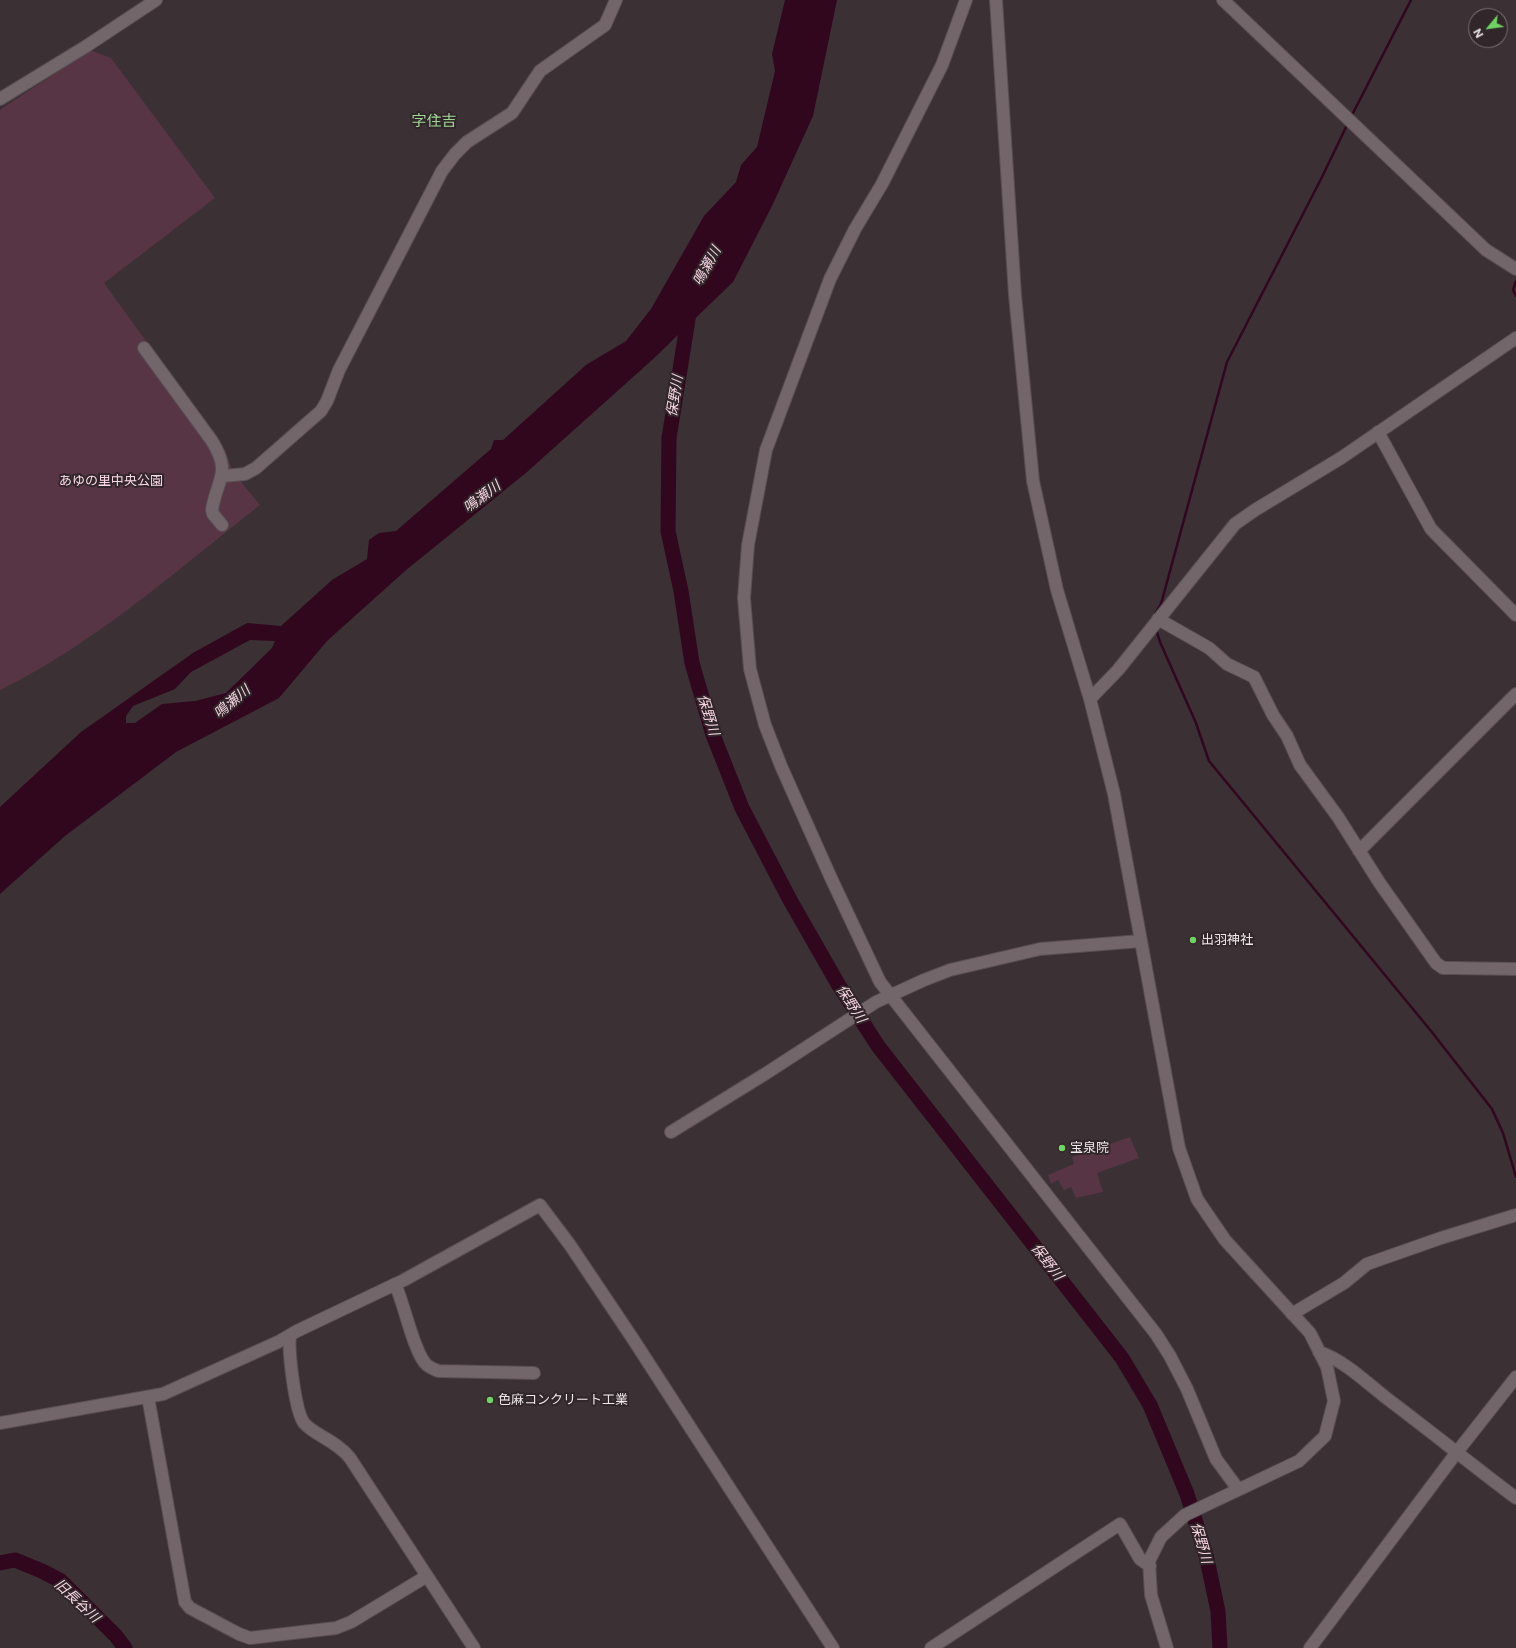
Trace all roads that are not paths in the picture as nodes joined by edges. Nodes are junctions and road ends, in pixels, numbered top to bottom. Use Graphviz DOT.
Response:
graph roads {
  1 [pos="156,0"];
  2 [pos="616,0"];
  3 [pos="966,0"];
  4 [pos="996,0"];
  5 [pos="1223,0"];
  6 [pos="0,99"];
  7 [pos="1515,269"];
  8 [pos="1516,338"];
  9 [pos="144,348"];
  10 [pos="1378,432"];
  11 [pos="223,476"];
  12 [pos="222,525"];
  13 [pos="1516,615"];
  14 [pos="1156,622"];
  15 [pos="1516,694"];
  16 [pos="1090,699"];
  17 [pos="1359,851"];
  18 [pos="1141,941"];
  19 [pos="1516,969"];
  20 [pos="891,996"];
  21 [pos="671,1132"];
  22 [pos="1516,1215"];
  23 [pos="395,1284"];
  24 [pos="1292,1314"];
  25 [pos="290,1336"];
  26 [pos="1319,1352"];
  27 [pos="534,1372"];
  28 [pos="1516,1377"];
  29 [pos="148,1398"];
  30 [pos="0,1423"];
  31 [pos="1457,1452"];
  32 [pos="1238,1489"];
  33 [pos="1516,1498"];
  34 [pos="1150,1566"];
  35 [pos="427,1576"];
  36 [pos="263,1642"];
  37 [pos="474,1648"];
  38 [pos="833,1648"];
  39 [pos="931,1648"];
  40 [pos="1167,1648"];
  41 [pos="1310,1648"];
  1 -- 6 [label="street"];
  2 -- 11 [label="street"];
  3 -- 20 [label="street"];
  4 -- 16 [label="street"];
  5 -- 7 [label="street"];
  8 -- 10 [label="street"];
  9 -- 11 [label="street"];
  10 -- 13 [label="street"];
  10 -- 14 [label="street"];
  11 -- 12 [label="street"];
  14 -- 16 [label="street"];
  14 -- 17 [label="street"];
  15 -- 17 [label="street"];
  16 -- 18 [label="street"];
  17 -- 19 [label="street"];
  18 -- 20 [label="street"];
  18 -- 24 [label="street"];
  20 -- 21 [label="street"];
  20 -- 32 [label="street"];
  22 -- 24 [label="street"];
  23 -- 25 [label="street"];
  23 -- 27 [label="street"];
  23 -- 38 [label="street"];
  24 -- 26 [label="street"];
  25 -- 29 [label="street"];
  25 -- 35 [label="street"];
  26 -- 31 [label="street"];
  26 -- 32 [label="street"];
  28 -- 31 [label="street"];
  29 -- 30 [label="street"];
  29 -- 36 [label="street"];
  31 -- 33 [label="street"];
  31 -- 41 [label="street"];
  32 -- 34 [label="street"];
  34 -- 39 [label="street"];
  34 -- 40 [label="street"];
  35 -- 36 [label="street"];
  35 -- 37 [label="street"];
}
